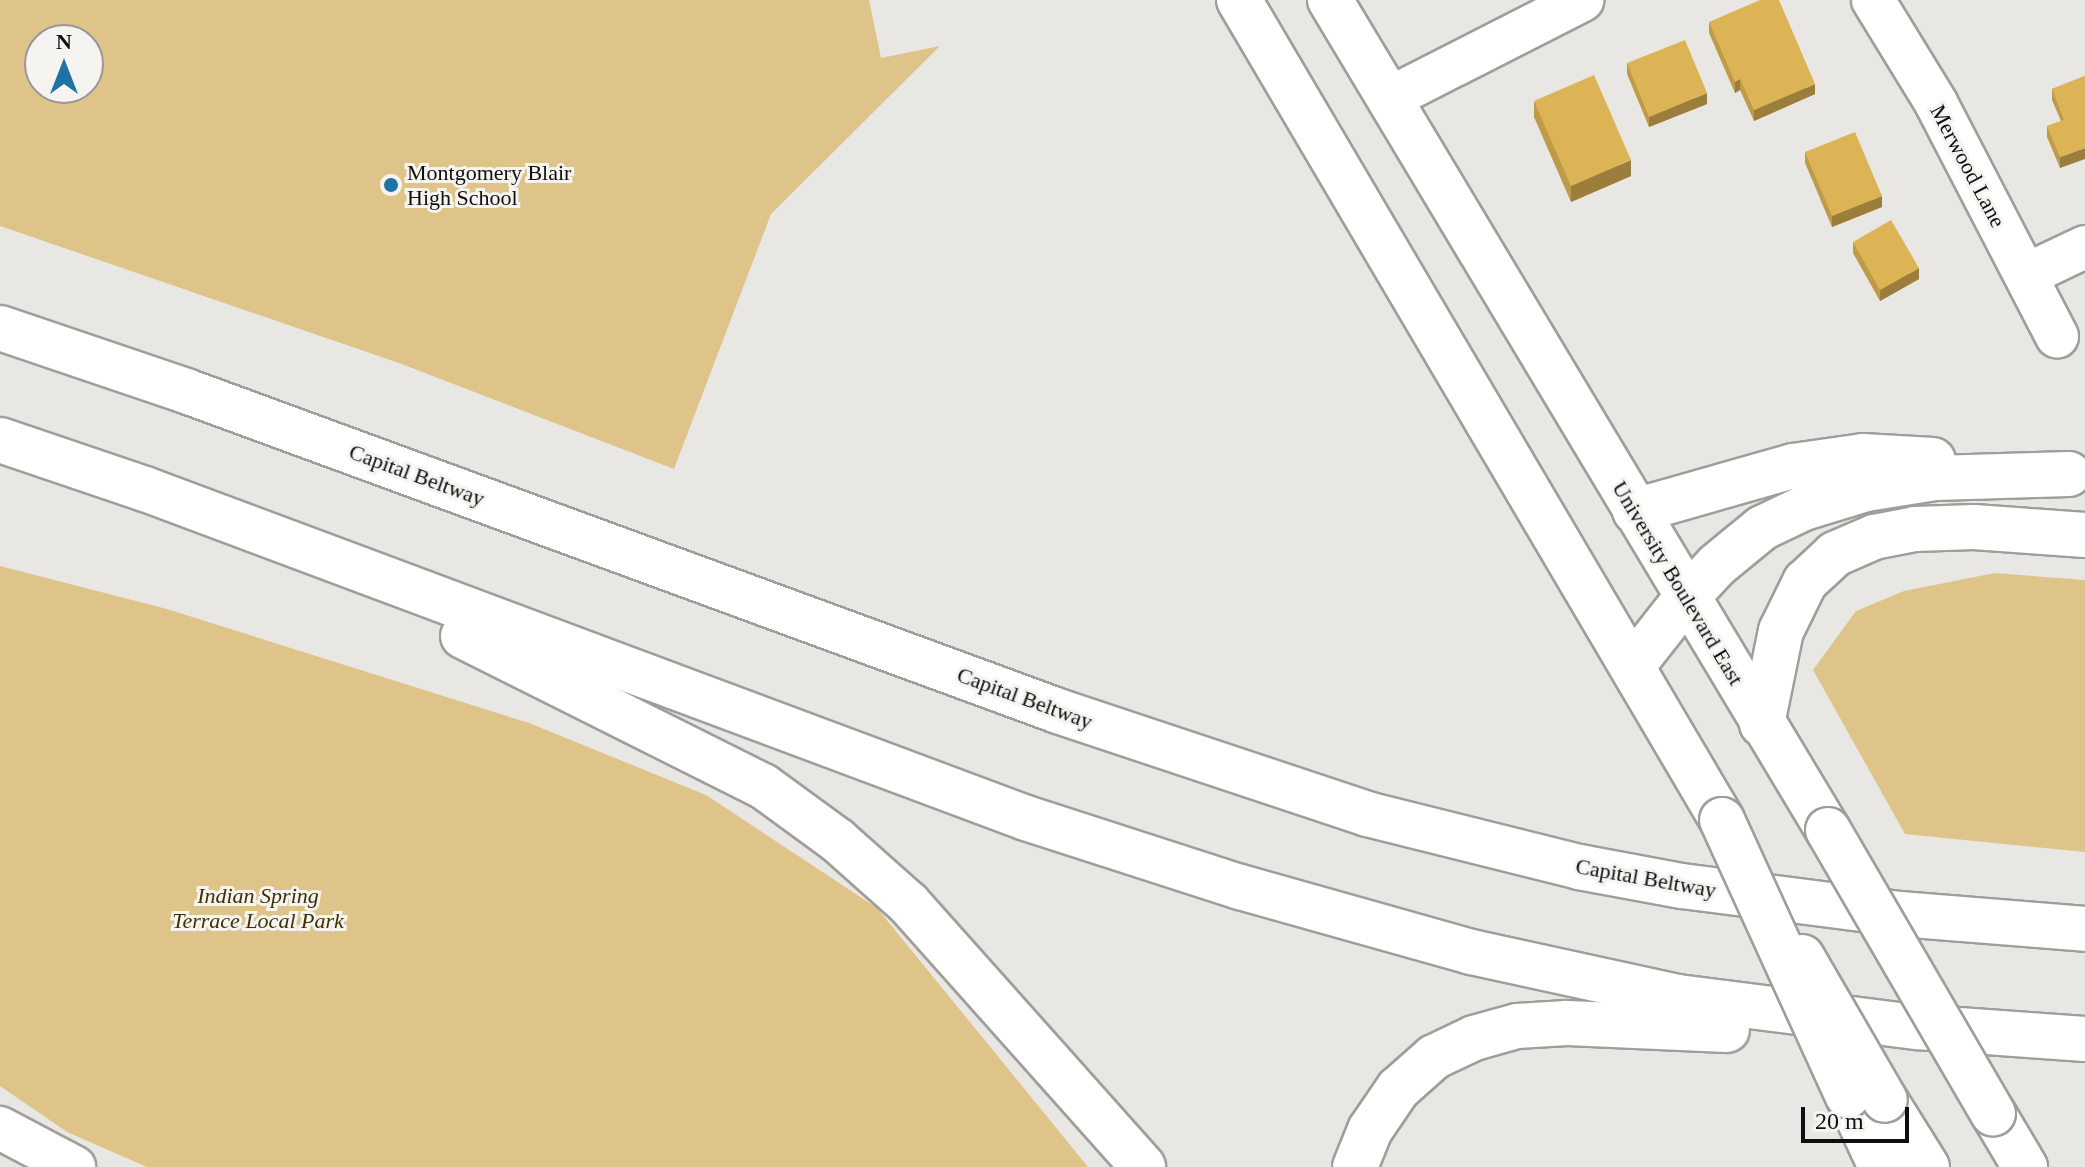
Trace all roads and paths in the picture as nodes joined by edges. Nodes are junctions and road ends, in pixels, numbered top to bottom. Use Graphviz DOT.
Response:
graph roads {
  1 [pos="1239,0"];
  2 [pos="1330,0"];
  3 [pos="1582,0"];
  4 [pos="1873,0"];
  5 [pos="1390,98"];
  6 [pos="2085,247"];
  7 [pos="2026,275"];
  8 [pos="0,328"];
  9 [pos="2057,336"];
  10 [pos="0,440"];
  11 [pos="2077,475"];
  12 [pos="145,489"];
  13 [pos="1635,511"];
  14 [pos="2085,535"];
  15 [pos="1686,598"];
  16 [pos="1634,664"];
  17 [pos="1762,724"];
  18 [pos="2085,906"];
  19 [pos="1900,914"];
  20 [pos="2085,929"];
  21 [pos="2085,1041"];
  22 [pos="1867,1098"];
  23 [pos="0,1128"];
  24 [pos="74,1167"];
  25 [pos="1143,1167"];
  26 [pos="1355,1167"];
  27 [pos="1881,1167"];
  28 [pos="1927,1167"];
  29 [pos="2025,1167"];
  1 -- 16 [label="main road"];
  2 -- 5 [label="main road, University Boulevard East"];
  3 -- 5 [label="street"];
  4 -- 7 [label="street, Merwood Lane"];
  5 -- 13 [label="main road, University Boulevard East"];
  6 -- 7 [label="street"];
  7 -- 9 [label="street, Merwood Lane"];
  8 -- 19 [label="main road, Capital Beltway"];
  10 -- 12 [label="main road"];
  11 -- 13 [label="main road"];
  11 -- 15 [label="main road"];
  12 -- 21 [label="main road"];
  12 -- 25 [label="main road"];
  13 -- 15 [label="main road, University Boulevard East"];
  14 -- 17 [label="main road"];
  15 -- 16 [label="main road"];
  15 -- 17 [label="main road, University Boulevard East"];
  16 -- 22 [label="main road, bridge"];
  17 -- 29 [label="main road, University Boulevard East, bridge"];
  18 -- 19 [label="main road"];
  19 -- 20 [label="main road, Capital Beltway"];
  21 -- 26 [label="main road"];
  22 -- 27 [label="main road"];
  22 -- 28 [label="main road"];
  23 -- 24 [label="street"];
}
